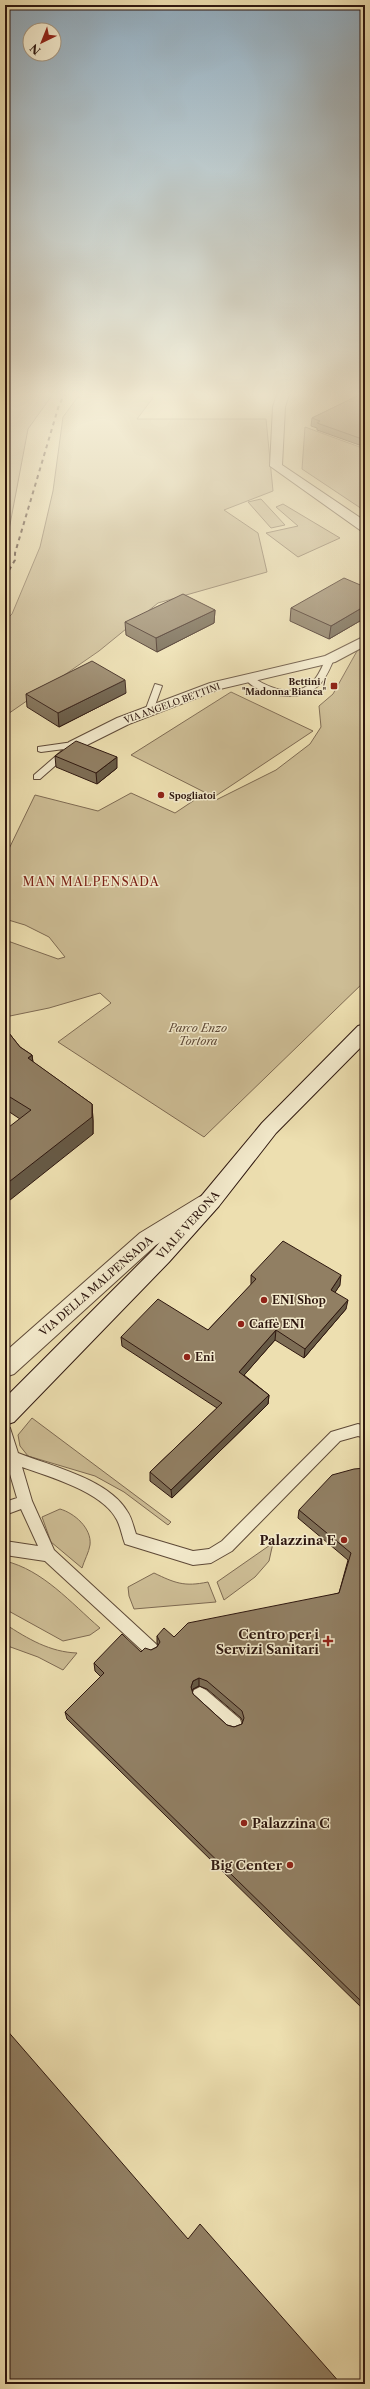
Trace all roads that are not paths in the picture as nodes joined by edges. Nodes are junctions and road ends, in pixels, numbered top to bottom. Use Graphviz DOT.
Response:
graph roads {
  1 [pos="334,505"];
  2 [pos="365,527"];
  3 [pos="365,640"];
  4 [pos="330,659"];
  5 [pos="248,678"];
  6 [pos="158,686"];
  7 [pos="149,711"];
  8 [pos="74,745"];
  9 [pos="41,749"];
  10 [pos="37,777"];
  11 [pos="365,1031"];
  12 [pos="211,1200"];
  13 [pos="5,1367"];
  14 [pos="5,1414"];
  15 [pos="5,1432"];
  16 [pos="365,1432"];
  17 [pos="12,1457"];
  18 [pos="25,1501"];
  19 [pos="5,1509"];
  20 [pos="5,1548"];
  21 [pos="49,1555"];
  22 [pos="151,1650"];
  23 [pos="200,1695"];
  24 [pos="234,1726"];
  1 -- 2 [label="street"];
  3 -- 4 [label="street, VIA ANGELO BETTINI"];
  4 -- 5 [label="street, VIA ANGELO BETTINI"];
  4 -- 5 [label="lane"];
  5 -- 7 [label="street, VIA ANGELO BETTINI"];
  6 -- 7 [label="lane"];
  7 -- 8 [label="street, VIA ANGELO BETTINI"];
  8 -- 9 [label="lane"];
  8 -- 10 [label="lane, VIA ANGELO BETTINI"];
  11 -- 12 [label="street, VIALE VERONA"];
  12 -- 13 [label="street, VIA DELLA MALPENSADA"];
  12 -- 14 [label="street, VIALE VERONA"];
  15 -- 17 [label="lane"];
  16 -- 17 [label="lane"];
  17 -- 18 [label="lane"];
  18 -- 19 [label="lane"];
  18 -- 21 [label="lane"];
  20 -- 21 [label="lane"];
  21 -- 22 [label="lane"];
  23 -- 24 [label="lane"];
}
